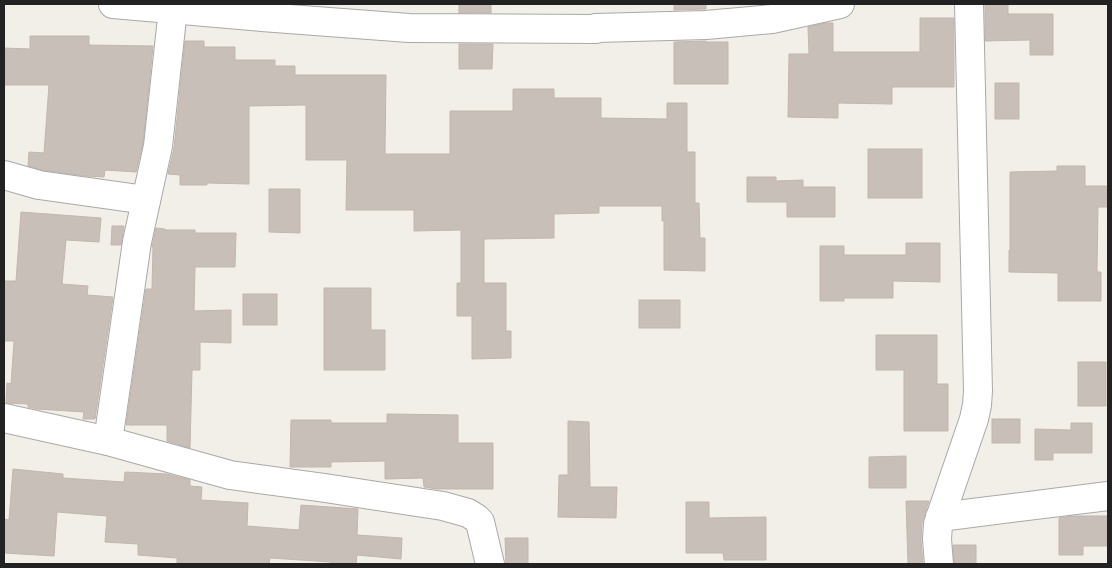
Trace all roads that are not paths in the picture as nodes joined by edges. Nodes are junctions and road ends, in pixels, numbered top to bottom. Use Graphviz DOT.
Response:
graph roads {
  1 [pos="113,4"];
  2 [pos="969,4"];
  3 [pos="824,6"];
  4 [pos="172,9"];
  5 [pos="4,175"];
  6 [pos="146,200"];
  7 [pos="4,418"];
  8 [pos="108,441"];
  9 [pos="1108,496"];
  10 [pos="940,517"];
  11 [pos="490,564"];
  12 [pos="939,564"];
  1 -- 4 [label="street"];
  2 -- 10 [label="street"];
  3 -- 4 [label="street"];
  4 -- 6 [label="street"];
  5 -- 6 [label="street"];
  6 -- 8 [label="street"];
  7 -- 8 [label="street"];
  8 -- 11 [label="street"];
  9 -- 10 [label="street"];
  10 -- 12 [label="street"];
}
